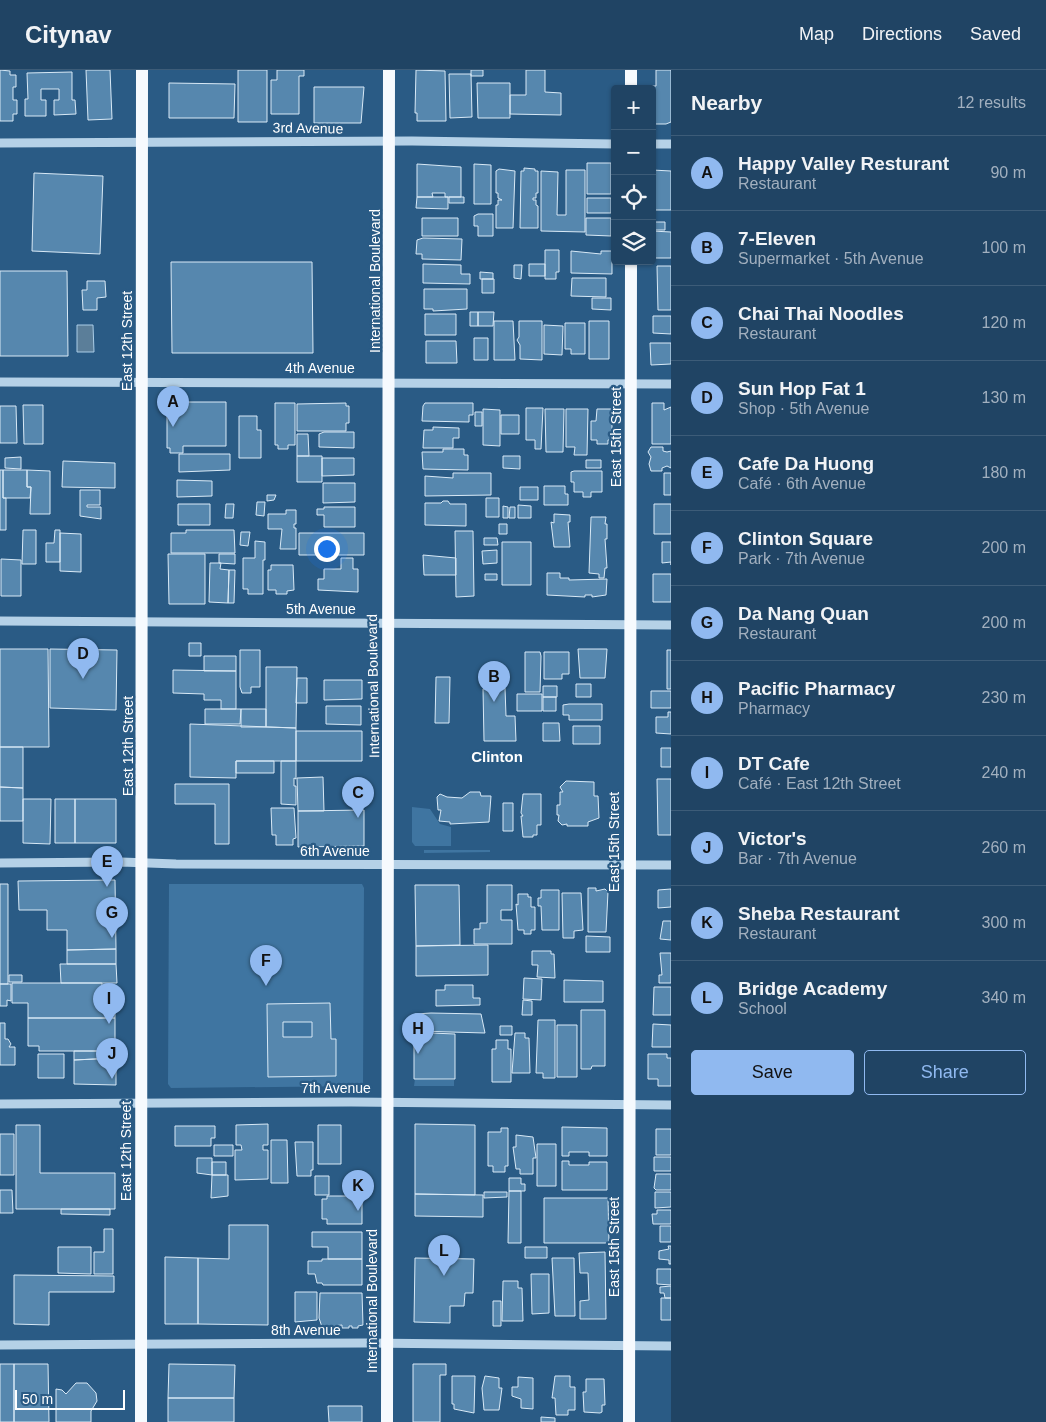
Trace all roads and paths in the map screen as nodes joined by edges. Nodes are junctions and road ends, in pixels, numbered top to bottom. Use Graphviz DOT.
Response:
graph roads {
  1 [pos="142,70"];
  2 [pos="389,70"];
  3 [pos="631,70"];
  4 [pos="631,85"];
  5 [pos="143,140"];
  6 [pos="389,142"];
  7 [pos="0,143"];
  8 [pos="611,144"];
  9 [pos="656,144"];
  10 [pos="671,144"];
  11 [pos="631,265"];
  12 [pos="0,382"];
  13 [pos="142,382"];
  14 [pos="390,382"];
  15 [pos="631,384"];
  16 [pos="671,384"];
  17 [pos="0,621"];
  18 [pos="142,622"];
  19 [pos="387,623"];
  20 [pos="630,625"];
  21 [pos="671,625"];
  22 [pos="0,863"];
  23 [pos="143,863"];
  24 [pos="389,864"];
  25 [pos="629,865"];
  26 [pos="671,865"];
  27 [pos="141,1102"];
  28 [pos="389,1103"];
  29 [pos="0,1104"];
  30 [pos="629,1105"];
  31 [pos="671,1105"];
  32 [pos="0,1344"];
  33 [pos="142,1344"];
  34 [pos="386,1344"];
  35 [pos="629,1346"];
  36 [pos="671,1346"];
  37 [pos="141,1422"];
  38 [pos="387,1422"];
  39 [pos="629,1422"];
  1 -- 5 [label="main road, East 12th Street"];
  2 -- 6 [label="main road, International Boulevard"];
  3 -- 4 [label="main road"];
  5 -- 6 [label="street, 3rd Avenue"];
  5 -- 7 [label="street, 3rd Avenue"];
  5 -- 13 [label="main road, East 12th Street"];
  6 -- 8 [label="street, 3rd Avenue"];
  6 -- 14 [label="main road, International Boulevard"];
  9 -- 10 [label="street"];
  11 -- 15 [label="main road, East 15th Street"];
  12 -- 13 [label="street, 4th Avenue"];
  13 -- 14 [label="street, 4th Avenue"];
  13 -- 18 [label="main road, East 12th Street"];
  14 -- 15 [label="street, 4th Avenue"];
  14 -- 19 [label="main road, International Boulevard"];
  15 -- 16 [label="street, 4th Avenue"];
  15 -- 20 [label="main road, East 15th Street"];
  17 -- 18 [label="street, 5th Avenue"];
  18 -- 19 [label="street, 5th Avenue"];
  18 -- 23 [label="main road, East 12th Street"];
  19 -- 20 [label="street, 5th Avenue"];
  19 -- 24 [label="main road, International Boulevard"];
  20 -- 21 [label="street, 5th Avenue"];
  20 -- 25 [label="main road, East 15th Street"];
  22 -- 23 [label="street, 6th Avenue"];
  23 -- 24 [label="street, 6th Avenue"];
  23 -- 27 [label="main road, East 12th Street"];
  24 -- 25 [label="street, 6th Avenue"];
  24 -- 28 [label="main road, International Boulevard"];
  25 -- 26 [label="street, 6th Avenue"];
  25 -- 30 [label="main road, East 15th Street"];
  27 -- 28 [label="street, 7th Avenue"];
  27 -- 29 [label="street, 7th Avenue"];
  27 -- 33 [label="main road, East 12th Street"];
  28 -- 30 [label="street, 7th Avenue"];
  28 -- 34 [label="main road, International Boulevard"];
  30 -- 31 [label="street, 7th Avenue"];
  30 -- 35 [label="main road, East 15th Street"];
  32 -- 33 [label="street, 8th Avenue"];
  33 -- 34 [label="street, 8th Avenue"];
  33 -- 37 [label="main road, East 12th Street"];
  34 -- 35 [label="street, 8th Avenue"];
  34 -- 38 [label="main road, International Boulevard"];
  35 -- 36 [label="street, 8th Avenue"];
  35 -- 39 [label="main road, East 15th Street"];
}
